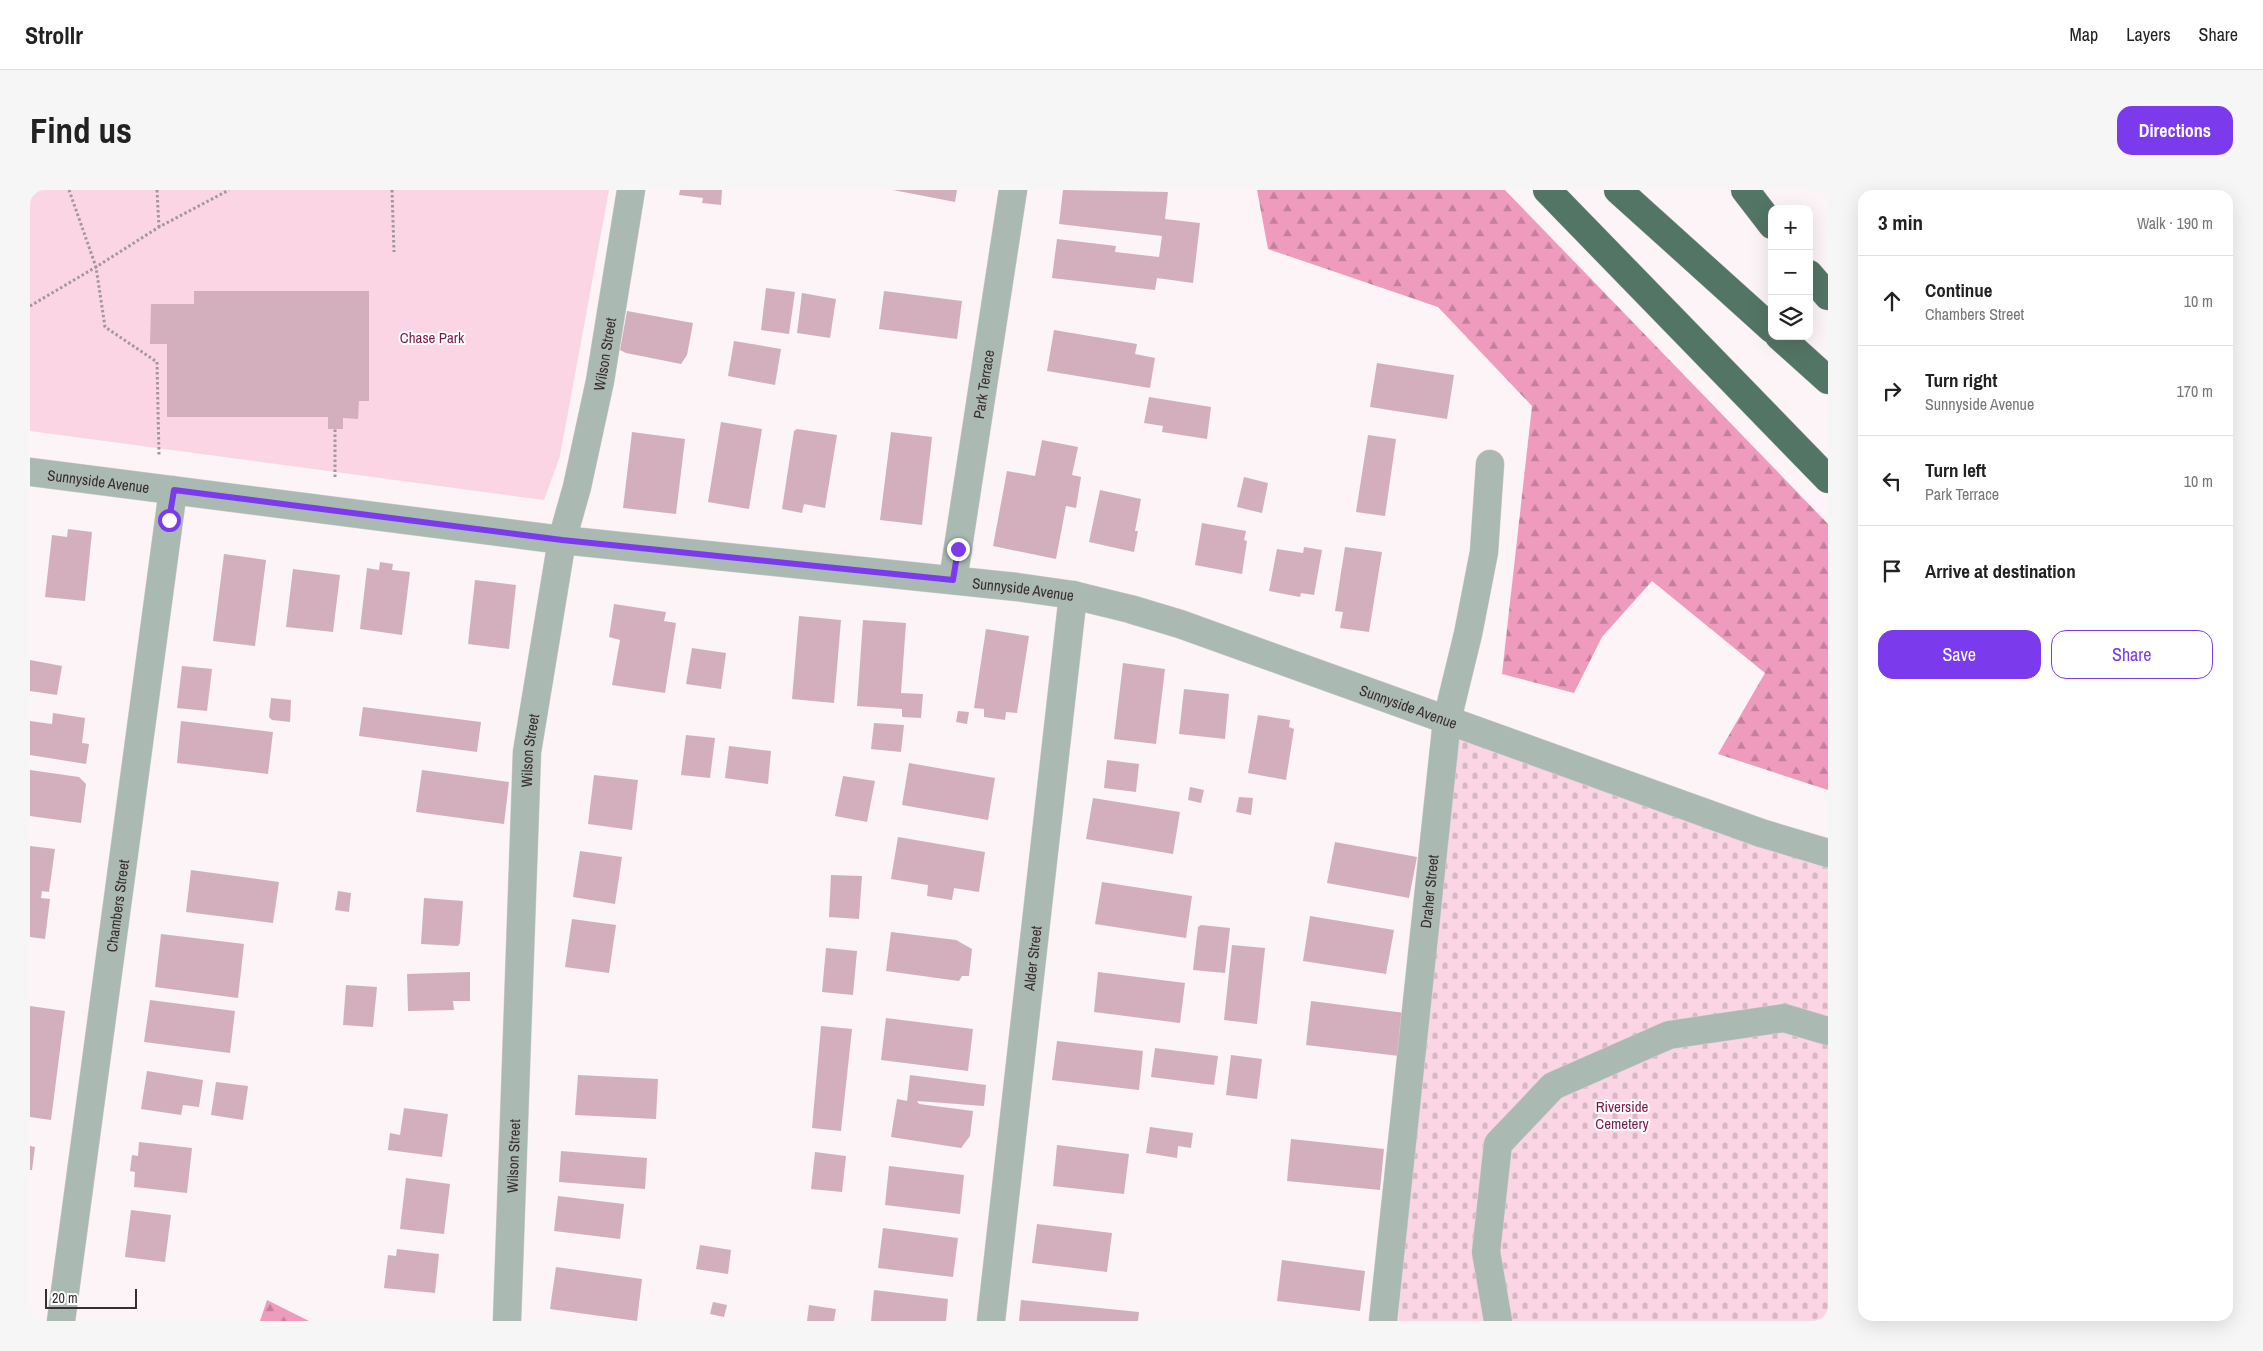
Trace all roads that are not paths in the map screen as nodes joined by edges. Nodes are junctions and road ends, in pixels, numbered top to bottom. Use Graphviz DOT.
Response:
graph roads {
  1 [pos="631,190"];
  2 [pos="1013,190"];
  3 [pos="1547,190"];
  4 [pos="1618,190"];
  5 [pos="1745,190"];
  6 [pos="1768,220"];
  7 [pos="1813,279"];
  8 [pos="1828,296"];
  9 [pos="1768,326"];
  10 [pos="1783,340"];
  11 [pos="1828,380"];
  12 [pos="1490,464"];
  13 [pos="30,472"];
  14 [pos="1828,479"];
  15 [pos="174,490"];
  16 [pos="562,540"];
  17 [pos="953,580"];
  18 [pos="1073,595"];
  19 [pos="1447,720"];
  20 [pos="1828,853"];
  21 [pos="1828,1031"];
  22 [pos="61,1321"];
  23 [pos="507,1321"];
  24 [pos="991,1321"];
  25 [pos="1383,1321"];
  26 [pos="1498,1321"];
  1 -- 16 [label="street, Wilson Street"];
  2 -- 17 [label="street, Park Terrace"];
  3 -- 14 [label="highway"];
  4 -- 9 [label="highway"];
  5 -- 6 [label="highway"];
  7 -- 8 [label="highway"];
  10 -- 11 [label="highway"];
  12 -- 19 [label="street, Draher Street"];
  13 -- 15 [label="street, Sunnyside Avenue"];
  15 -- 16 [label="street, Sunnyside Avenue"];
  15 -- 22 [label="street, Chambers Street"];
  16 -- 17 [label="street, Sunnyside Avenue"];
  16 -- 23 [label="street, Wilson Street"];
  17 -- 18 [label="street, Sunnyside Avenue"];
  18 -- 19 [label="street, Sunnyside Avenue"];
  18 -- 24 [label="street, Alder Street"];
  19 -- 20 [label="street, Sunnyside Avenue"];
  19 -- 25 [label="street, Draher Street"];
  21 -- 26 [label="street"];
}
